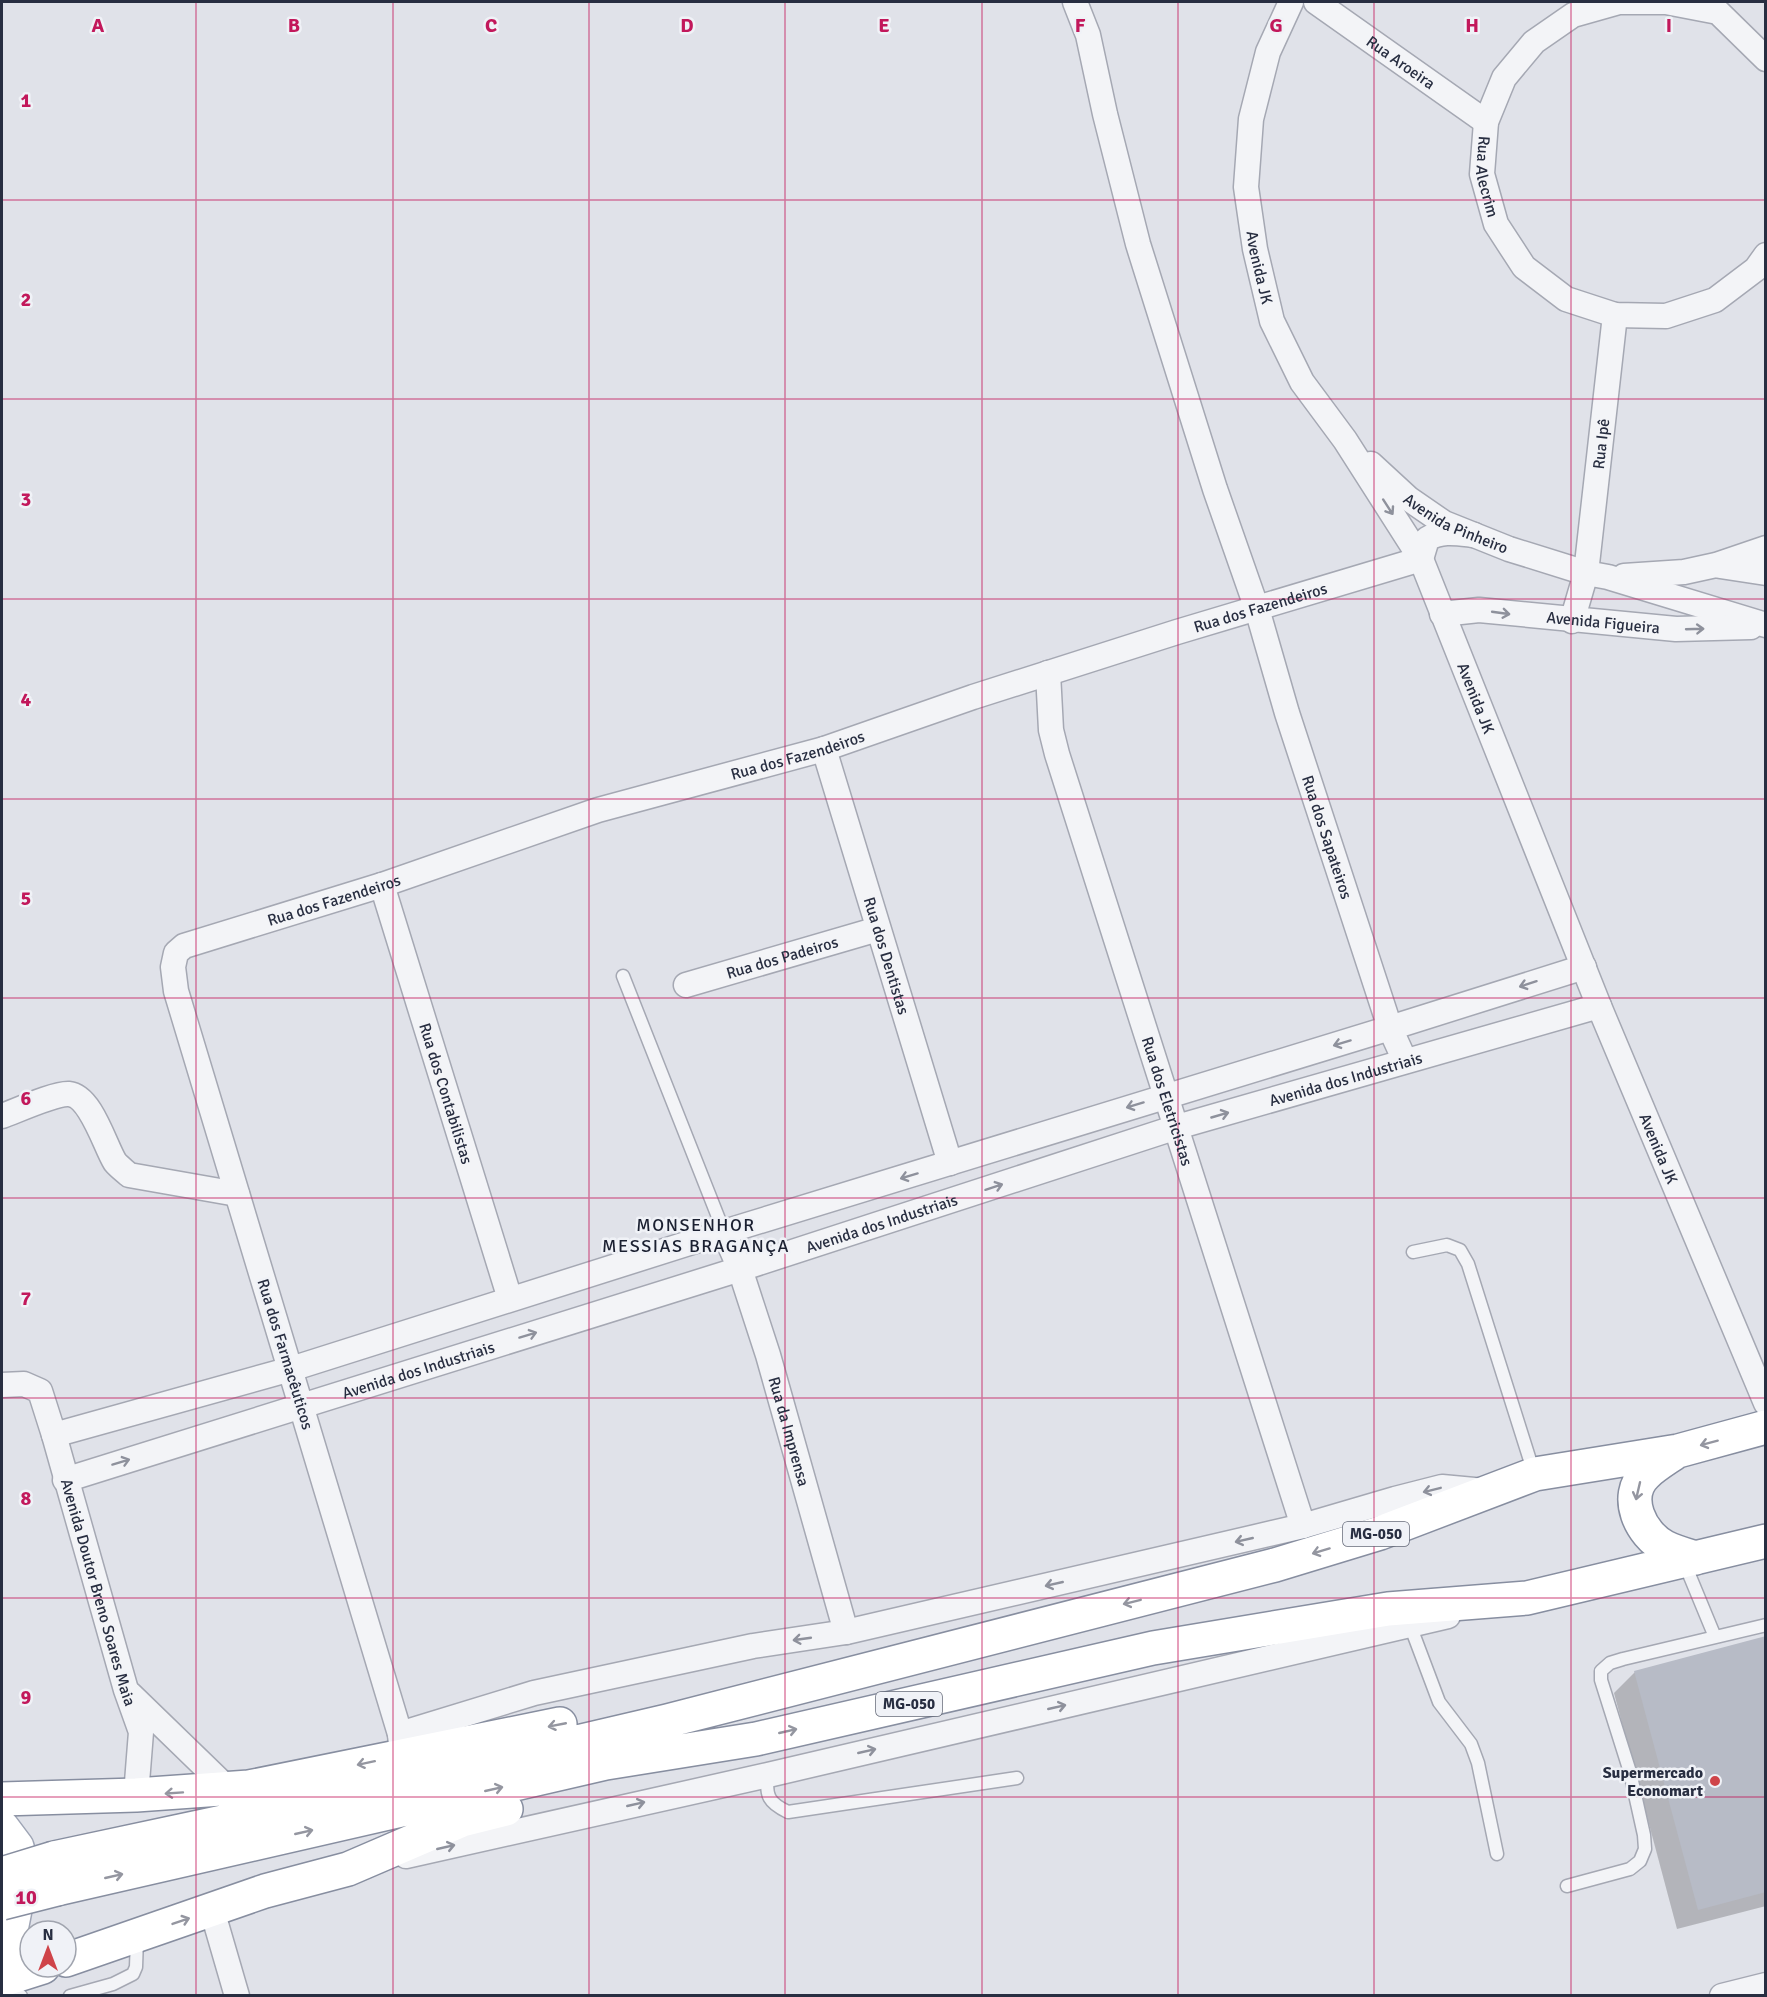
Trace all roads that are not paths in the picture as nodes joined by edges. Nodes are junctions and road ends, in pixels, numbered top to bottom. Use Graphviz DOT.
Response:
graph roads {
  1 [pos="1075,2"];
  2 [pos="1291,2"];
  3 [pos="1316,2"];
  4 [pos="1711,7"];
  5 [pos="1766,59"];
  6 [pos="1486,122"];
  7 [pos="1766,255"];
  8 [pos="1615,315"];
  9 [pos="1344,440"];
  10 [pos="1474,535"];
  11 [pos="1766,548"];
  12 [pos="1421,559"];
  13 [pos="1716,565"];
  14 [pos="1766,573"];
  15 [pos="1597,575"];
  16 [pos="1257,609"];
  17 [pos="1443,614"];
  18 [pos="1572,621"];
  19 [pos="1766,626"];
  20 [pos="1048,673"];
  21 [pos="824,749"];
  22 [pos="382,885"];
  23 [pos="878,929"];
  24 [pos="176,953"];
  25 [pos="1584,967"];
  26 [pos="623,976"];
  27 [pos="686,985"];
  28 [pos="1599,1006"];
  29 [pos="1390,1028"];
  30 [pos="1405,1061"];
  31 [pos="1165,1096"];
  32 [pos="2,1116"];
  33 [pos="1177,1127"];
  34 [pos="950,1163"];
  35 [pos="237,1194"];
  36 [pos="724,1232"];
  37 [pos="1413,1252"];
  38 [pos="740,1269"];
  39 [pos="510,1299"];
  40 [pos="291,1369"];
  41 [pos="2,1385"];
  42 [pos="1766,1403"];
  43 [pos="302,1406"];
  44 [pos="1766,1428"];
  45 [pos="54,1435"];
  46 [pos="1678,1451"];
  47 [pos="1534,1474"];
  48 [pos="65,1480"];
  49 [pos="1490,1492"];
  50 [pos="1303,1526"];
  51 [pos="1766,1541"];
  52 [pos="1690,1559"];
  53 [pos="1527,1598"];
  54 [pos="1410,1624"];
  55 [pos="1766,1625"];
  56 [pos="846,1632"];
  57 [pos="1715,1637"];
  58 [pos="985,1640"];
  59 [pos="126,1690"];
  60 [pos="756,1739"];
  61 [pos="401,1745"];
  62 [pos="768,1775"];
  63 [pos="1017,1778"];
  64 [pos="228,1789"];
  65 [pos="136,1795"];
  66 [pos="2,1799"];
  67 [pos="2,1827"];
  68 [pos="1497,1854"];
  69 [pos="348,1869"];
  70 [pos="2,1874"];
  71 [pos="55,1874"];
  72 [pos="1566,1886"];
  73 [pos="2,1903"];
  74 [pos="212,1910"];
  75 [pos="137,1936"];
  76 [pos="78,1956"];
  77 [pos="18,1974"];
  78 [pos="2,1979"];
  79 [pos="1766,1985"];
  80 [pos="21,1995"];
  81 [pos="70,1995"];
  82 [pos="237,1995"];
  83 [pos="1722,1995"];
  1 -- 16 [label="street, Rua dos Sapateiros"];
  2 -- 9 [label="street, Avenida JK"];
  3 -- 6 [label="street, Rua Aroeira"];
  4 -- 5 [label="street, Rua Alecrim"];
  4 -- 6 [label="street, Rua Alecrim"];
  6 -- 8 [label="street, Rua Alecrim"];
  7 -- 8 [label="street, Rua Alecrim"];
  8 -- 15 [label="street, Rua Ipê"];
  9 -- 10 [label="street, Avenida Pinheiro"];
  9 -- 12 [label="street, Avenida JK, one-way"];
  10 -- 12 [label="street"];
  10 -- 15 [label="street, Avenida Pinheiro"];
  11 -- 13 [label="street, Avenida Pinheiro"];
  12 -- 16 [label="street, Rua dos Fazendeiros"];
  12 -- 17 [label="street, Avenida JK"];
  13 -- 14 [label="street"];
  13 -- 15 [label="street, Avenida Pinheiro"];
  15 -- 18 [label="street, Rua Ipê"];
  15 -- 19 [label="street, Avenida Figueira"];
  16 -- 20 [label="street, Rua dos Fazendeiros"];
  16 -- 29 [label="street, Rua dos Sapateiros"];
  17 -- 18 [label="street, Avenida Figueira, one-way"];
  17 -- 25 [label="street, Avenida JK"];
  18 -- 19 [label="street, Avenida Figueira, one-way"];
  20 -- 21 [label="street, Rua dos Fazendeiros"];
  20 -- 31 [label="street, Rua dos Eletricistas"];
  21 -- 22 [label="street, Rua dos Fazendeiros"];
  21 -- 23 [label="street, Rua dos Dentistas"];
  22 -- 24 [label="street, Rua dos Fazendeiros"];
  22 -- 39 [label="street, Rua dos Contabilistas"];
  23 -- 27 [label="street, Rua dos Padeiros"];
  23 -- 34 [label="street, Rua dos Dentistas"];
  24 -- 35 [label="street, Rua dos Farmacêuticos"];
  25 -- 28 [label="street, Avenida JK"];
  25 -- 29 [label="street, Avenida dos Industriais, one-way"];
  26 -- 36 [label="lane"];
  28 -- 30 [label="street, Avenida dos Industriais"];
  28 -- 42 [label="street, Avenida JK"];
  29 -- 30 [label="street, Rua dos Sapateiros"];
  29 -- 31 [label="street, Avenida dos Industriais, one-way"];
  33 -- 30 [label="street, Avenida dos Industriais, one-way"];
  31 -- 33 [label="street, Rua dos Eletricistas"];
  31 -- 34 [label="street, Avenida dos Industriais, one-way"];
  32 -- 35 [label="street"];
  38 -- 33 [label="street, Avenida dos Industriais, one-way"];
  33 -- 50 [label="street, Rua dos Eletricistas"];
  34 -- 36 [label="street, Avenida dos Industriais, one-way"];
  35 -- 40 [label="street, Rua dos Farmacêuticos"];
  36 -- 38 [label="street, Rua da Imprensa"];
  36 -- 39 [label="street, Avenida dos Industriais"];
  37 -- 47 [label="lane"];
  43 -- 38 [label="street, Avenida dos Industriais, one-way"];
  38 -- 56 [label="street, Rua da Imprensa"];
  39 -- 40 [label="street, Avenida dos Industriais"];
  40 -- 43 [label="street, Rua dos Farmacêuticos"];
  40 -- 45 [label="street, Avenida dos Industriais"];
  41 -- 45 [label="street, Avenida Doutor Breno Soares Maia"];
  48 -- 43 [label="street, Avenida dos Industriais, one-way"];
  43 -- 61 [label="street, Rua dos Farmacêuticos"];
  44 -- 46 [label="main road, MG-050, one-way"];
  45 -- 48 [label="street, Avenida Doutor Breno Soares Maia"];
  46 -- 47 [label="main road, MG-050"];
  46 -- 52 [label="main road, one-way"];
  47 -- 49 [label="main road, MG-050"];
  48 -- 59 [label="street, Avenida Doutor Breno Soares Maia"];
  49 -- 50 [label="street, one-way"];
  49 -- 58 [label="main road, MG-050, one-way"];
  50 -- 56 [label="street, one-way"];
  51 -- 52 [label="main road, MG-050"];
  52 -- 53 [label="main road, MG-050"];
  52 -- 57 [label="lane"];
  53 -- 54 [label="street"];
  60 -- 53 [label="main road, MG-050, one-way"];
  62 -- 54 [label="street, one-way"];
  54 -- 68 [label="lane"];
  55 -- 57 [label="lane"];
  56 -- 61 [label="street, one-way"];
  57 -- 72 [label="lane"];
  58 -- 61 [label="main road, one-way"];
  58 -- 71 [label="main road, MG-050"];
  59 -- 64 [label="street"];
  59 -- 65 [label="street, Avenida Doutor Breno Soares Maia"];
  60 -- 69 [label="main road"];
  71 -- 60 [label="main road, MG-050, one-way"];
  61 -- 64 [label="main road, one-way"];
  62 -- 63 [label="lane"];
  69 -- 62 [label="street, one-way"];
  64 -- 65 [label="main road, one-way"];
  65 -- 66 [label="main road"];
  67 -- 78 [label="main road"];
  69 -- 74 [label="main road"];
  70 -- 71 [label="main road, MG-050, bridge"];
  71 -- 73 [label="main road, MG-050, bridge"];
  75 -- 74 [label="main road, one-way"];
  74 -- 82 [label="street"];
  75 -- 76 [label="main road"];
  75 -- 81 [label="lane"];
  77 -- 78 [label="main road"];
  78 -- 80 [label="lane"];
  79 -- 83 [label="street"];
}
